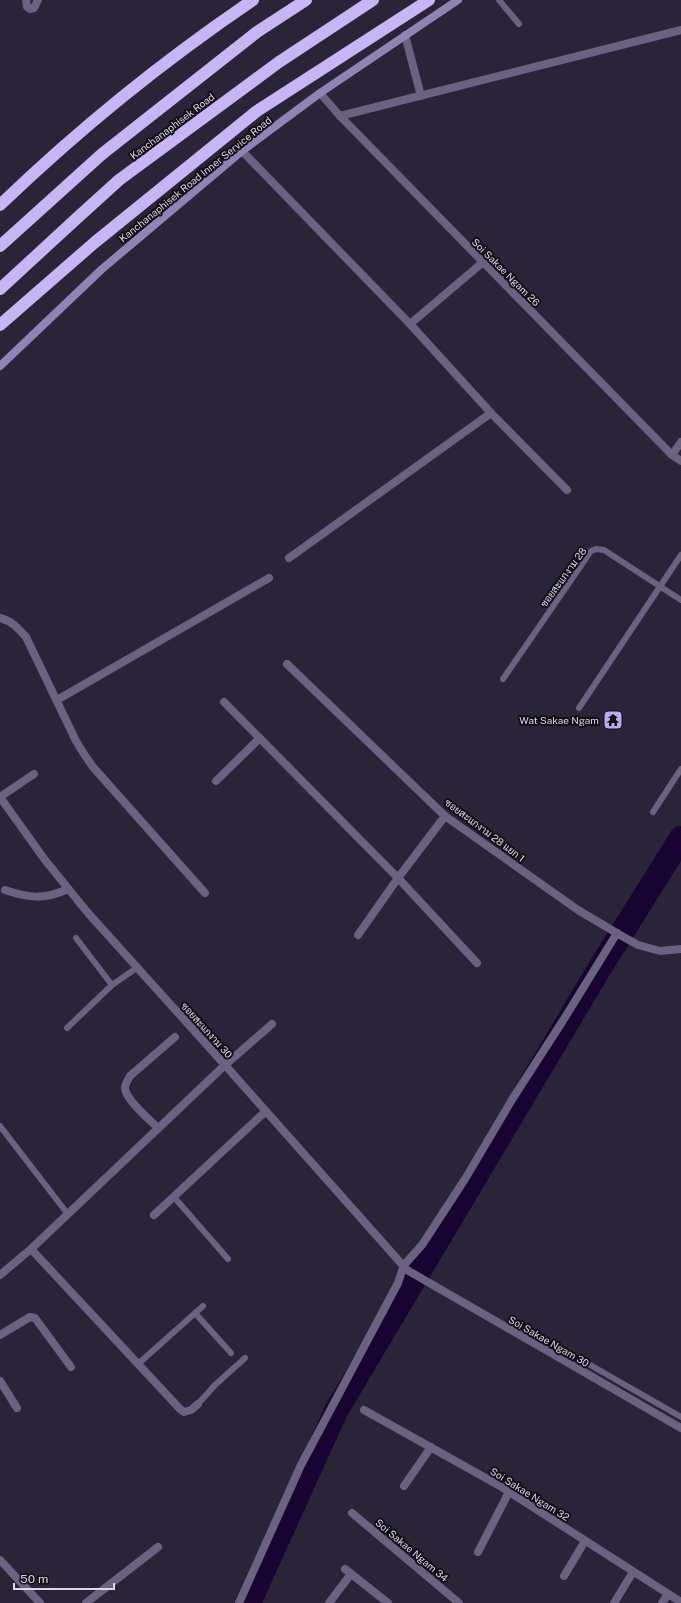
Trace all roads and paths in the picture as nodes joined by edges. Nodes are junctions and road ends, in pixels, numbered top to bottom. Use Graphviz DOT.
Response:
graph roads {
  1 [pos="26,0"];
  2 [pos="38,0"];
  3 [pos="253,0"];
  4 [pos="306,0"];
  5 [pos="373,0"];
  6 [pos="429,0"];
  7 [pos="458,0"];
  8 [pos="499,0"];
  9 [pos="519,24"];
  10 [pos="681,30"];
  11 [pos="405,35"];
  12 [pos="320,93"];
  13 [pos="421,96"];
  14 [pos="340,116"];
  15 [pos="242,151"];
  16 [pos="0,205"];
  17 [pos="0,246"];
  18 [pos="482,263"];
  19 [pos="0,289"];
  20 [pos="410,324"];
  21 [pos="0,325"];
  22 [pos="0,366"];
  23 [pos="491,413"];
  24 [pos="681,442"];
  25 [pos="672,455"];
  26 [pos="681,461"];
  27 [pos="567,490"];
  28 [pos="681,555"];
  29 [pos="289,558"];
  30 [pos="270,578"];
  31 [pos="661,586"];
  32 [pos="681,600"];
  33 [pos="0,618"];
  34 [pos="287,664"];
  35 [pos="503,679"];
  36 [pos="57,700"];
  37 [pos="224,702"];
  38 [pos="579,708"];
  39 [pos="260,738"];
  40 [pos="681,769"];
  41 [pos="34,774"];
  42 [pos="216,781"];
  43 [pos="0,797"];
  44 [pos="653,812"];
  45 [pos="445,816"];
  46 [pos="398,878"];
  47 [pos="68,889"];
  48 [pos="5,890"];
  49 [pos="205,893"];
  50 [pos="618,934"];
  51 [pos="358,935"];
  52 [pos="76,938"];
  53 [pos="681,949"];
  54 [pos="478,963"];
  55 [pos="138,967"];
  56 [pos="112,985"];
  57 [pos="272,1024"];
  58 [pos="67,1028"];
  59 [pos="175,1037"];
  60 [pos="225,1064"];
  61 [pos="266,1111"];
  62 [pos="0,1126"];
  63 [pos="158,1128"];
  64 [pos="174,1198"];
  65 [pos="68,1213"];
  66 [pos="154,1215"];
  67 [pos="31,1248"];
  68 [pos="228,1259"];
  69 [pos="406,1268"];
  70 [pos="0,1275"];
  71 [pos="202,1306"];
  72 [pos="195,1313"];
  73 [pos="0,1335"];
  74 [pos="231,1354"];
  75 [pos="245,1358"];
  76 [pos="585,1362"];
  77 [pos="138,1364"];
  78 [pos="71,1367"];
  79 [pos="0,1381"];
  80 [pos="198,1404"];
  81 [pos="17,1408"];
  82 [pos="364,1410"];
  83 [pos="681,1417"];
  84 [pos="681,1428"];
  85 [pos="431,1447"];
  86 [pos="404,1486"];
  87 [pos="509,1492"];
  88 [pos="352,1513"];
  89 [pos="585,1541"];
  90 [pos="158,1547"];
  91 [pos="478,1552"];
  92 [pos="0,1560"];
  93 [pos="633,1572"];
  94 [pos="564,1576"];
  95 [pos="668,1594"];
  96 [pos="681,1602"];
  97 [pos="40,1603"];
  98 [pos="86,1603"];
  99 [pos="238,1603"];
  100 [pos="329,1603"];
  101 [pos="388,1603"];
  102 [pos="459,1603"];
  103 [pos="614,1603"];
  104 [pos="662,1603"];
  1 -- 2 [label="street"];
  3 -- 16 [label="highway"];
  4 -- 17 [label="highway, Kanchanaphisek Road"];
  5 -- 19 [label="highway, Kanchanaphisek Road"];
  6 -- 21 [label="highway"];
  7 -- 11 [label="main road, Kanchanaphisek Road Inner Service Road"];
  8 -- 9 [label="lane"];
  10 -- 13 [label="street"];
  11 -- 12 [label="main road, Kanchanaphisek Road Inner Service Road"];
  11 -- 13 [label="street"];
  12 -- 14 [label="street, Soi Sakae Ngam 26"];
  12 -- 15 [label="main road, Kanchanaphisek Road Inner Service Road"];
  13 -- 14 [label="street"];
  14 -- 18 [label="street, Soi Sakae Ngam 26"];
  15 -- 20 [label="street"];
  15 -- 22 [label="main road, Kanchanaphisek Road Inner Service Road"];
  18 -- 20 [label="street"];
  18 -- 25 [label="street, Soi Sakae Ngam 26"];
  20 -- 23 [label="street"];
  23 -- 27 [label="street"];
  23 -- 29 [label="street"];
  24 -- 25 [label="street"];
  25 -- 26 [label="street, Soi Sakae Ngam 26"];
  28 -- 31 [label="lane"];
  30 -- 36 [label="street"];
  31 -- 32 [label="lane, ซอยสะแกงาม 28"];
  31 -- 35 [label="lane, ซอยสะแกงาม 28"];
  31 -- 38 [label="lane"];
  33 -- 36 [label="street"];
  34 -- 45 [label="street, ซอยสะแกงาม 28 แยก 1"];
  36 -- 49 [label="street"];
  37 -- 39 [label="street"];
  39 -- 42 [label="street"];
  39 -- 46 [label="street"];
  40 -- 44 [label="lane"];
  41 -- 43 [label="street"];
  43 -- 47 [label="street, ซอยสะแกงาม 30"];
  45 -- 46 [label="street"];
  45 -- 50 [label="street, ซอยสะแกงาม 28 แยก 1"];
  46 -- 51 [label="street"];
  46 -- 54 [label="street"];
  47 -- 48 [label="street"];
  47 -- 55 [label="street, ซอยสะแกงาม 30"];
  50 -- 53 [label="street, ซอยสะแกงาม 28 แยก 1"];
  50 -- 69 [label="street"];
  52 -- 56 [label="lane"];
  55 -- 56 [label="lane"];
  55 -- 60 [label="street, ซอยสะแกงาม 30"];
  56 -- 58 [label="lane"];
  57 -- 60 [label="street"];
  59 -- 63 [label="street"];
  60 -- 61 [label="street, ซอยสะแกงาม 30"];
  60 -- 63 [label="street"];
  61 -- 64 [label="street"];
  61 -- 69 [label="street, ซอยสะแกงาม 30"];
  62 -- 65 [label="lane"];
  63 -- 65 [label="street"];
  64 -- 66 [label="street"];
  64 -- 68 [label="lane"];
  65 -- 67 [label="street"];
  67 -- 70 [label="street"];
  67 -- 77 [label="street"];
  69 -- 84 [label="street, Soi Sakae Ngam 30"];
  69 -- 99 [label="street"];
  71 -- 72 [label="lane"];
  72 -- 74 [label="lane"];
  72 -- 77 [label="lane"];
  73 -- 78 [label="street"];
  75 -- 80 [label="lane"];
  76 -- 83 [label="lane"];
  77 -- 80 [label="street"];
  79 -- 81 [label="street"];
  82 -- 85 [label="street, Soi Sakae Ngam 32"];
  85 -- 86 [label="street"];
  85 -- 87 [label="street, Soi Sakae Ngam 32"];
  87 -- 89 [label="street, Soi Sakae Ngam 32"];
  87 -- 91 [label="street"];
  88 -- 102 [label="street, Soi Sakae Ngam 34"];
  89 -- 93 [label="street, Soi Sakae Ngam 32"];
  89 -- 94 [label="street"];
  90 -- 98 [label="street"];
  92 -- 97 [label="street"];
  93 -- 95 [label="street, Soi Sakae Ngam 32"];
  93 -- 103 [label="street"];
  95 -- 96 [label="street, Soi Sakae Ngam 32"];
  95 -- 104 [label="street"];
  100 -- 101 [label="street"];
}
